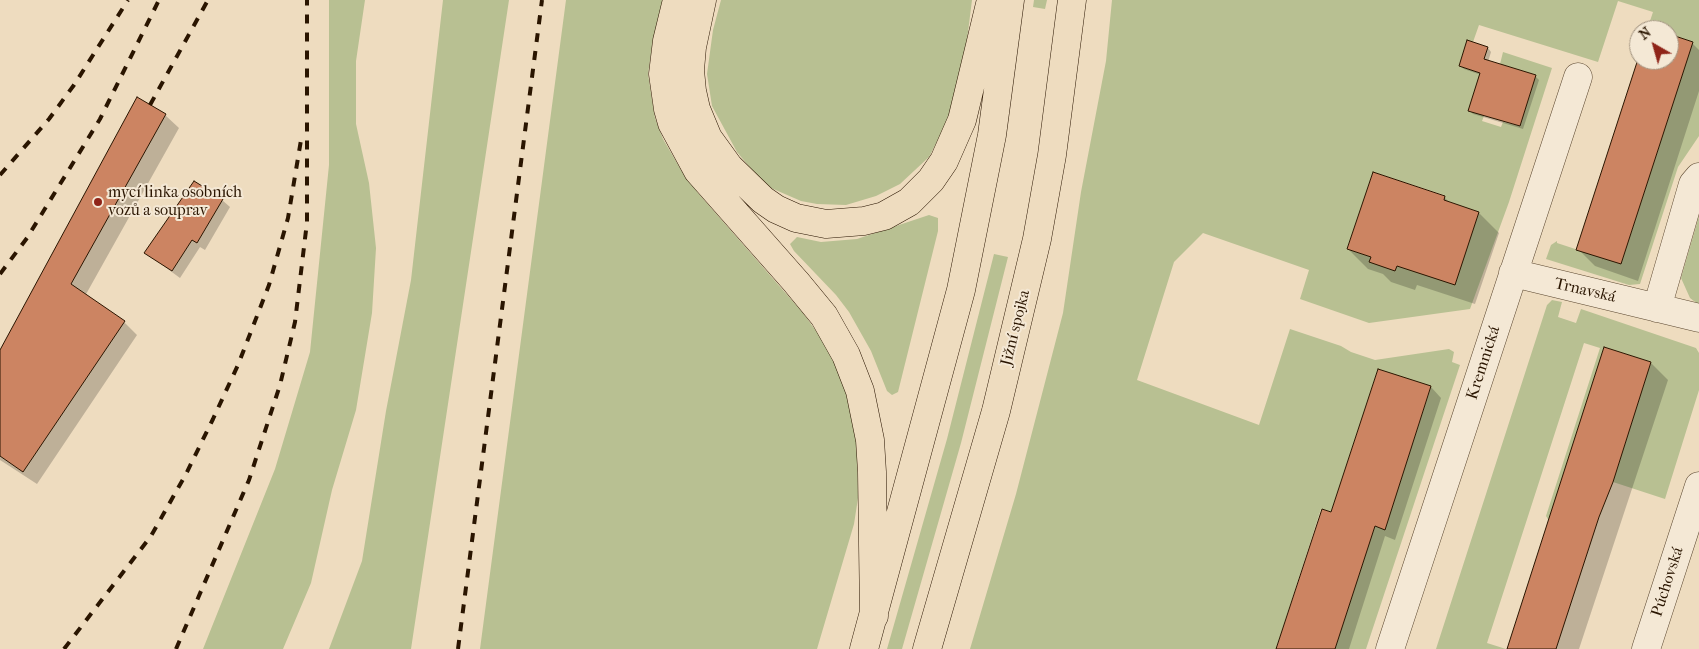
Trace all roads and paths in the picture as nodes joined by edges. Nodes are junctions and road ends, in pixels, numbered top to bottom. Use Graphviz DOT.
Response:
graph roads {
  1 [pos="677,0"];
  2 [pos="702,0"];
  3 [pos="991,0"];
  4 [pos="1010,0"];
  5 [pos="1072,0"];
  6 [pos="1578,77"];
  7 [pos="1699,177"];
  8 [pos="1513,273"];
  9 [pos="1657,308"];
  10 [pos="1699,318"];
  11 [pos="1699,486"];
  12 [pos="874,616"];
  13 [pos="864,649"];
  14 [pos="927,649"];
  15 [pos="1390,649"];
  16 [pos="1646,649"];
  1 -- 12 [label="highway"];
  2 -- 3 [label="highway"];
  4 -- 12 [label="highway"];
  5 -- 14 [label="highway, Jižní spojka"];
  6 -- 8 [label="street, Kremnická"];
  7 -- 9 [label="street"];
  8 -- 9 [label="street, Trnavská"];
  8 -- 15 [label="street, Kremnická"];
  9 -- 10 [label="street, Trnavská"];
  11 -- 16 [label="street, Púchovská"];
  12 -- 13 [label="highway"];
}
